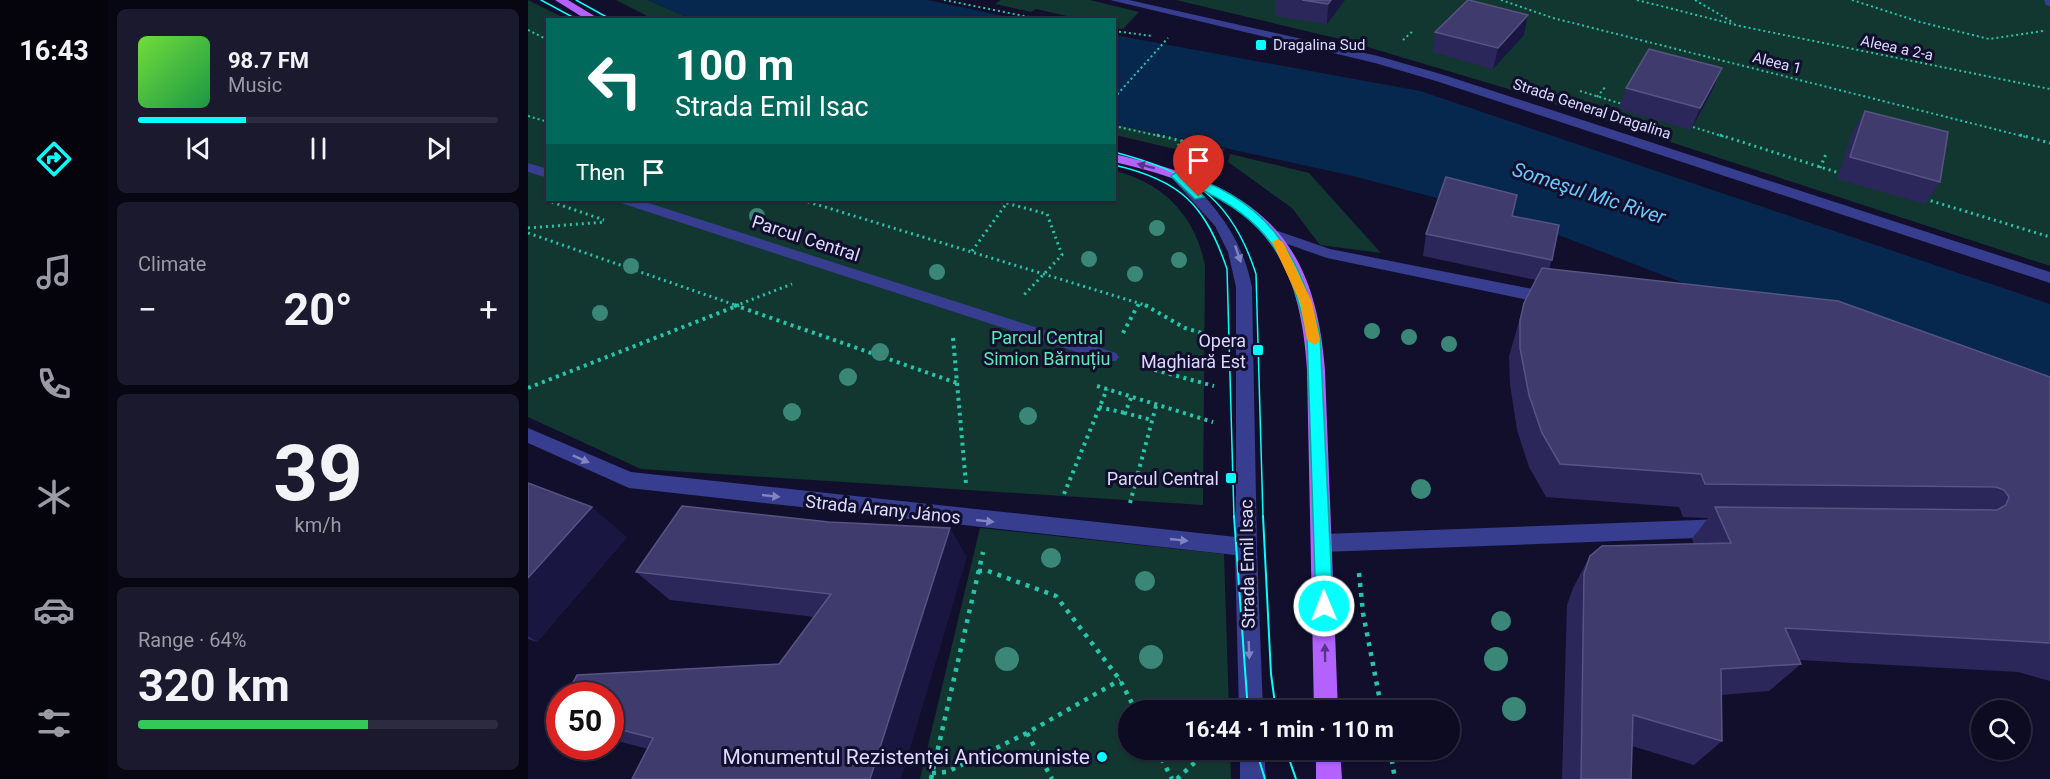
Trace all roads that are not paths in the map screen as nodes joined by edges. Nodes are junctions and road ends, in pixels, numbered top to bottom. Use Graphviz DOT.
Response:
graph roads {
  1 [pos="560,0"];
  2 [pos="1115,0"];
  3 [pos="592,18"];
  4 [pos="1116,159"];
  5 [pos="528,167"];
  6 [pos="546,173"];
  7 [pos="1177,176"];
  8 [pos="629,201"];
  9 [pos="1272,234"];
  10 [pos="2050,278"];
  11 [pos="1564,300"];
  12 [pos="1110,357"];
  13 [pos="528,435"];
  14 [pos="1745,529"];
  15 [pos="1323,543"];
  16 [pos="1246,550"];
  17 [pos="1251,700"];
  18 [pos="1326,700"];
  19 [pos="1252,760"];
  20 [pos="1328,760"];
  21 [pos="1253,779"];
  22 [pos="1329,779"];
  1 -- 3 [label="main road"];
  2 -- 10 [label="street, Strada General Dragalina"];
  7 -- 4 [label="main road, one-way"];
  5 -- 6 [label="street"];
  7 -- 9 [label="main road"];
  7 -- 16 [label="street, Strada Emil Isac, one-way"];
  8 -- 12 [label="street, Parcul Central"];
  9 -- 11 [label="street"];
  9 -- 15 [label="main road"];
  13 -- 16 [label="street, Strada Arany János, one-way"];
  14 -- 15 [label="street"];
  18 -- 15 [label="main road, one-way"];
  16 -- 17 [label="street, Strada Emil Isac, one-way"];
  19 -- 21 [label="street"];
  20 -- 22 [label="main road"];
}
